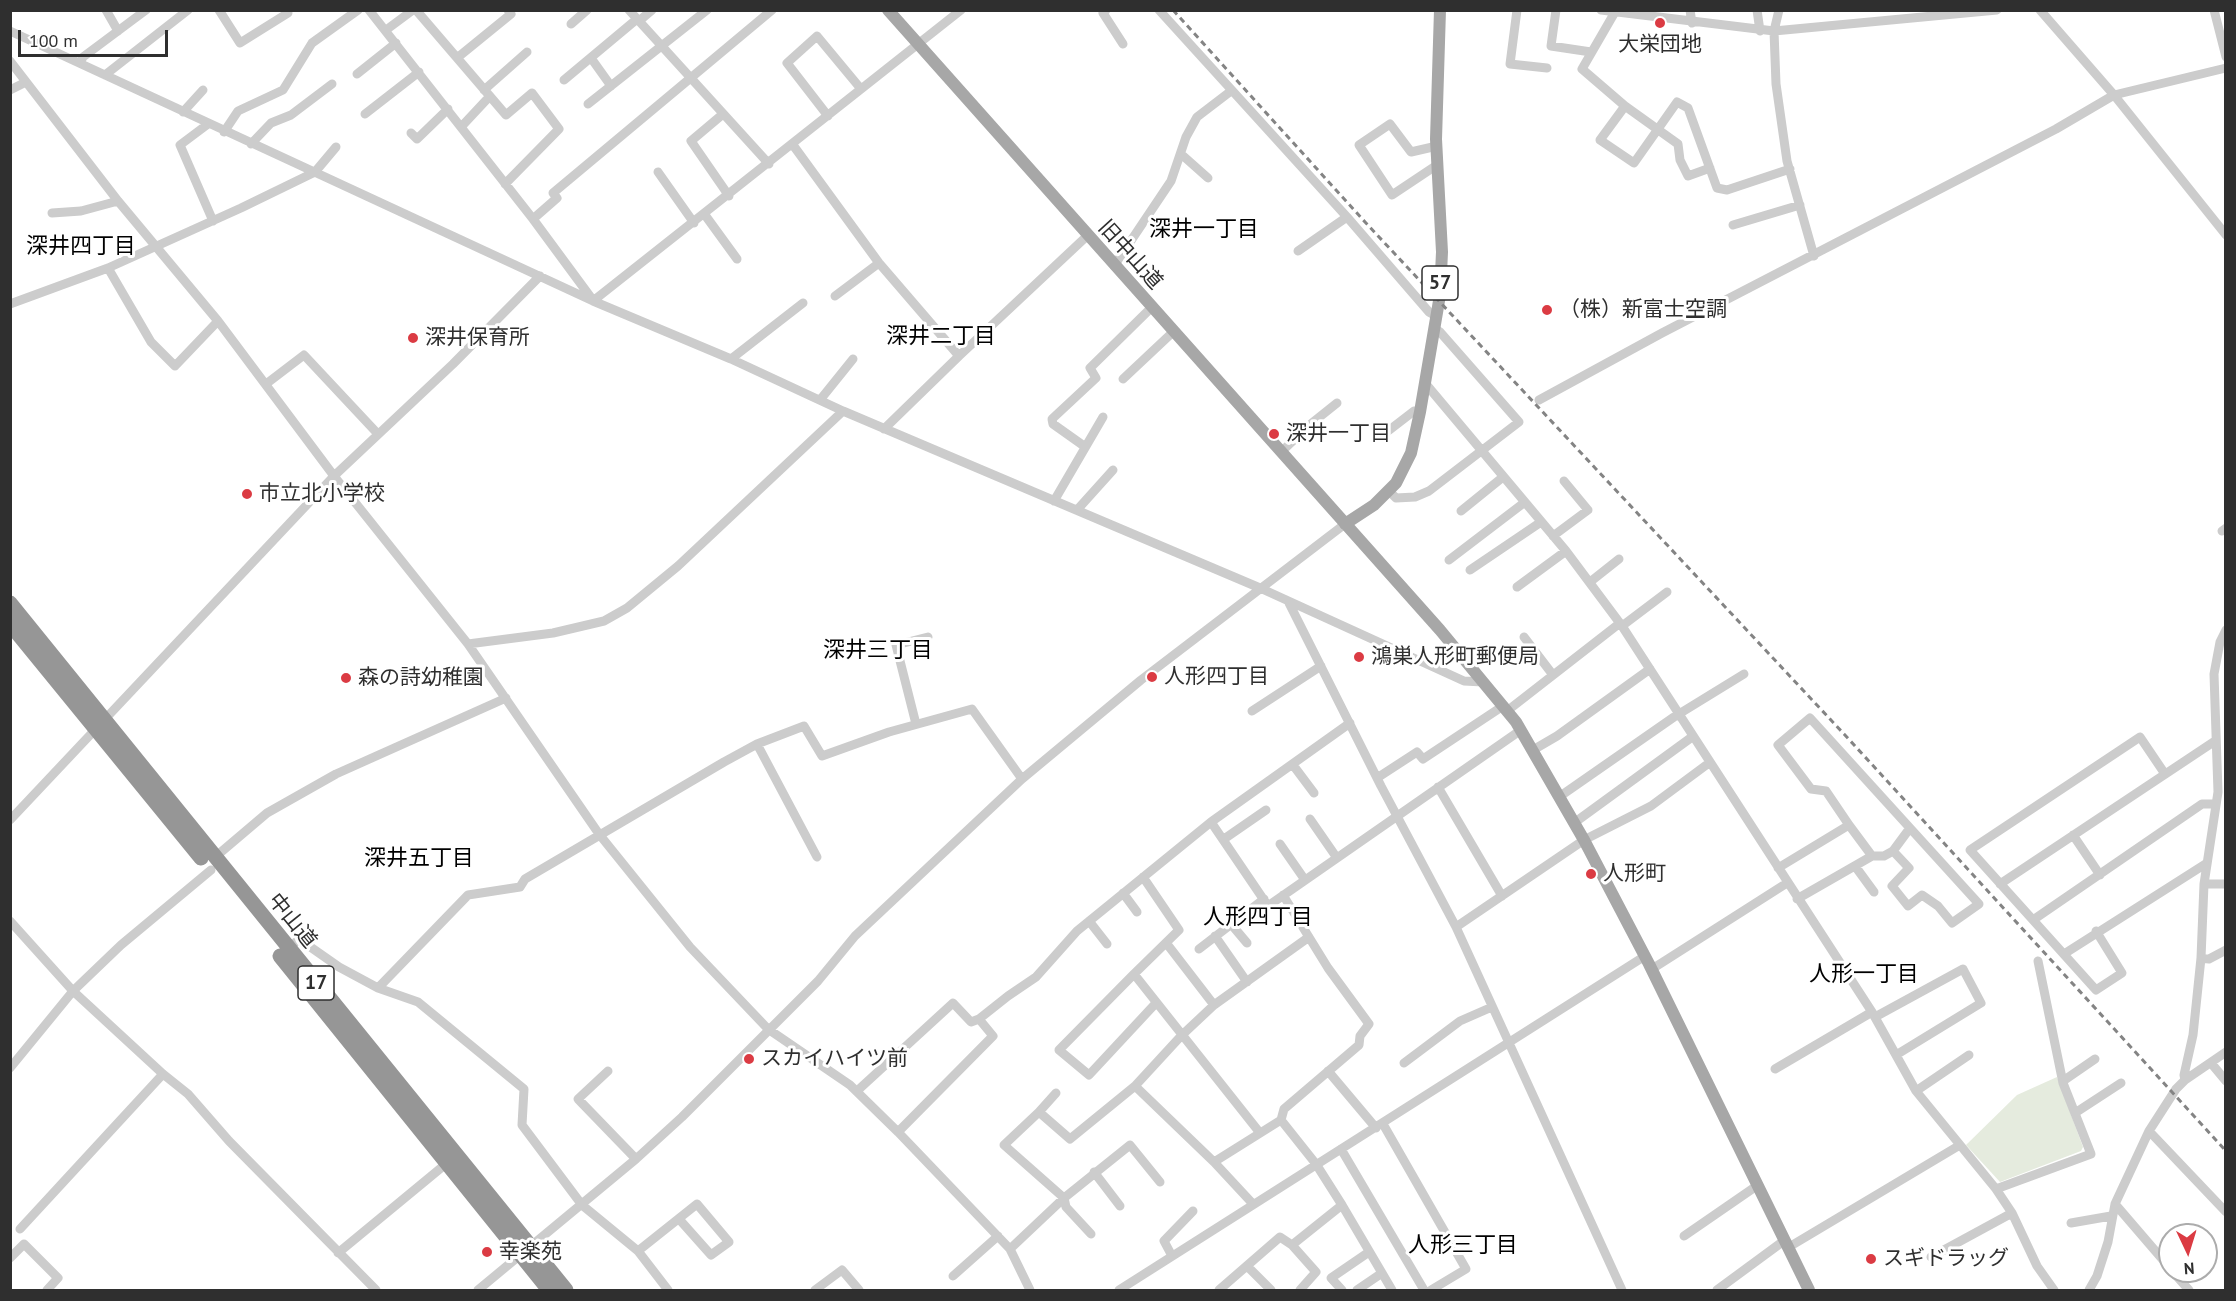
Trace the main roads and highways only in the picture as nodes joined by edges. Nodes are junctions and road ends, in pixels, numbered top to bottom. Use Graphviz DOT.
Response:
graph roads {
  1 [pos="888,10"];
  2 [pos="1440,10"];
  3 [pos="1345,524"];
  4 [pos="10,603"];
  5 [pos="10,624"];
  6 [pos="98,724"];
  7 [pos="212,864"];
  8 [pos="525,1250"];
  9 [pos="549,1290"];
  10 [pos="566,1290"];
  11 [pos="1809,1290"];
  1 -- 3 [label="main road, 旧中山道"];
  2 -- 3 [label="main road, 57"];
  3 -- 11 [label="main road, 旧中山道"];
  4 -- 6 [label="highway, 中山道 / 17"];
  5 -- 6 [label="highway, 中山道 / 17"];
  6 -- 7 [label="highway, 中山道 / 17"];
  7 -- 8 [label="highway, 中山道 / 17"];
  7 -- 8 [label="highway, 中山道 / 17"];
  8 -- 9 [label="highway, 中山道 / 17"];
  8 -- 10 [label="highway, 中山道 / 17"];
}
